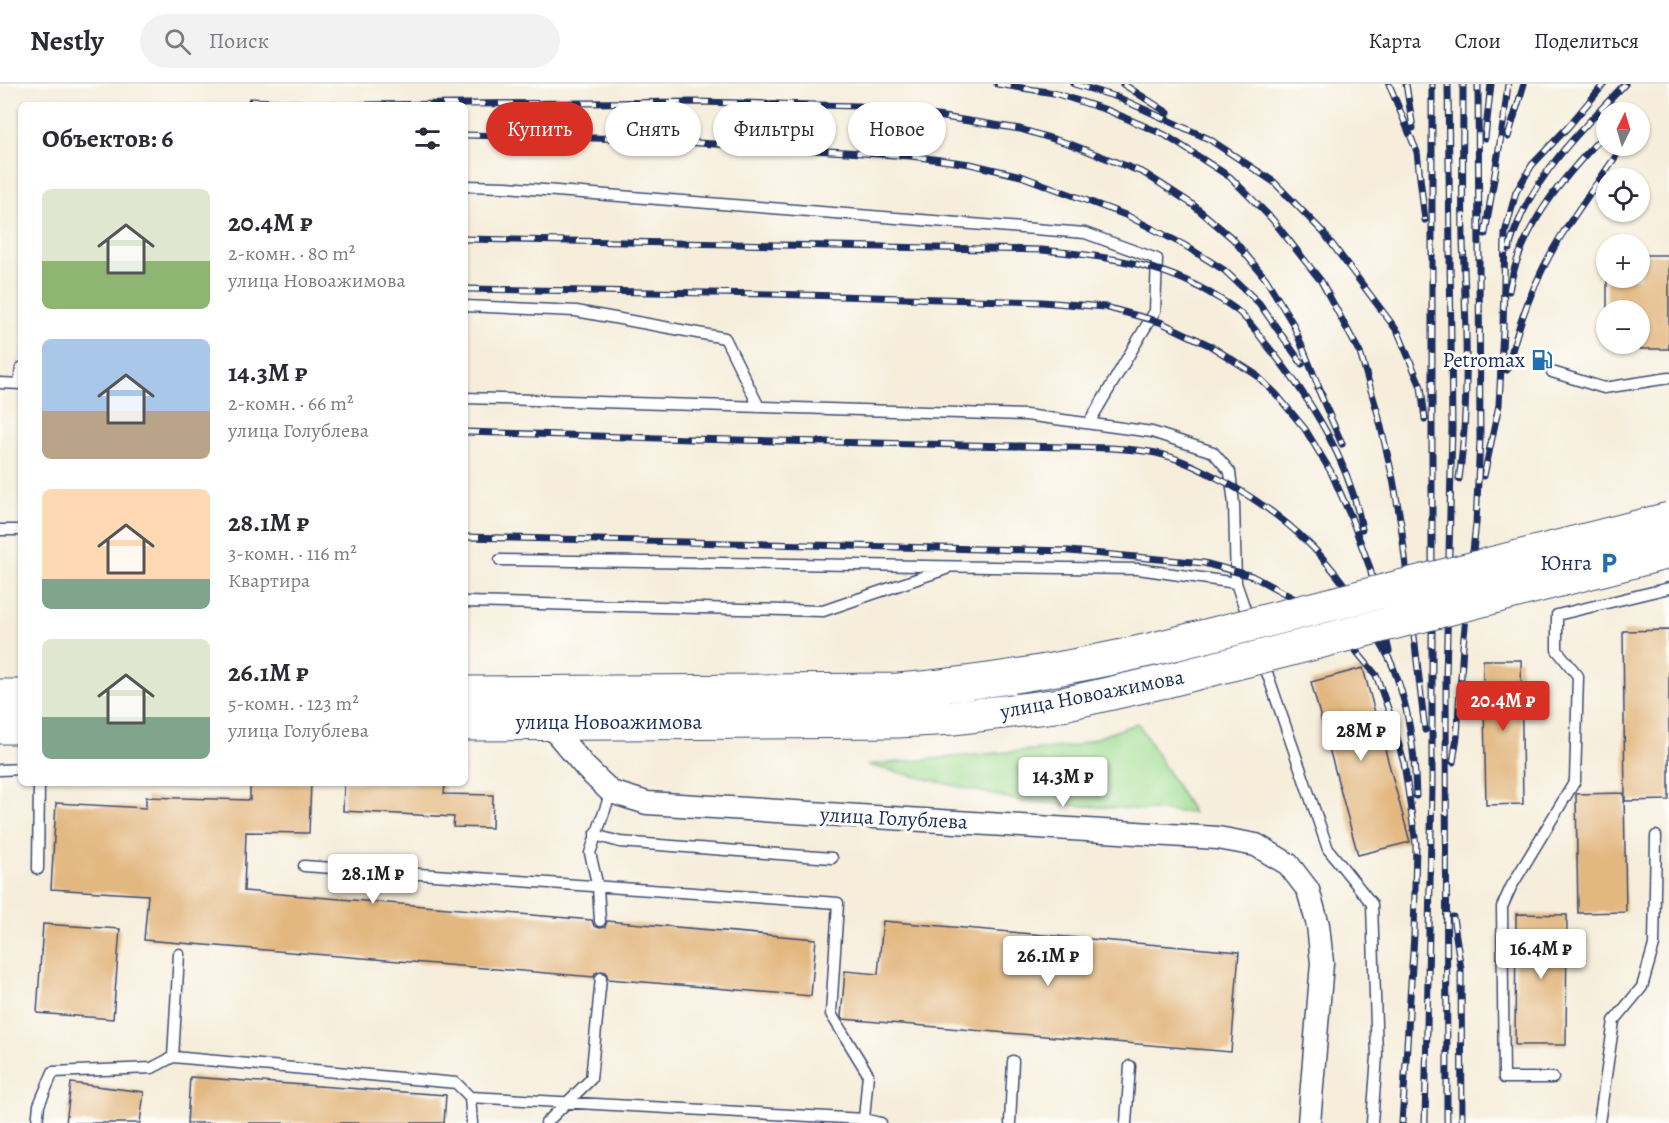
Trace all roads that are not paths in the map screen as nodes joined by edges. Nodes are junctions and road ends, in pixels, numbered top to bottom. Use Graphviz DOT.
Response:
graph roads {
  1 [pos="468,186"];
  2 [pos="468,306"];
  3 [pos="1552,372"];
  4 [pos="1669,378"];
  5 [pos="0,383"];
  6 [pos="18,384"];
  7 [pos="468,398"];
  8 [pos="759,407"];
  9 [pos="1089,423"];
  10 [pos="1669,519"];
  11 [pos="0,530"];
  12 [pos="18,530"];
  13 [pos="1669,552"];
  14 [pos="500,560"];
  15 [pos="954,566"];
  16 [pos="1236,583"];
  17 [pos="1669,588"];
  18 [pos="468,602"];
  19 [pos="468,693"];
  20 [pos="0,696"];
  21 [pos="18,696"];
  22 [pos="547,722"];
  23 [pos="468,724"];
  24 [pos="0,727"];
  25 [pos="18,727"];
  26 [pos="18,769"];
  27 [pos="0,770"];
  28 [pos="39,786"];
  29 [pos="611,792"];
  30 [pos="595,835"];
  31 [pos="1656,836"];
  32 [pos="831,858"];
  33 [pos="304,866"];
  34 [pos="38,869"];
  35 [pos="598,887"];
  36 [pos="600,921"];
  37 [pos="179,954"];
  38 [pos="601,978"];
  39 [pos="173,1057"];
  40 [pos="1013,1061"];
  41 [pos="1130,1066"];
  42 [pos="1553,1078"];
  43 [pos="470,1097"];
  44 [pos="567,1102"];
  45 [pos="864,1121"];
  46 [pos="37,1123"];
  47 [pos="472,1123"];
  48 [pos="546,1123"];
  49 [pos="881,1123"];
  50 [pos="1010,1123"];
  51 [pos="1126,1123"];
  52 [pos="1309,1123"];
  53 [pos="1372,1123"];
  54 [pos="1599,1123"];
  1 -- 9 [label="lane"];
  2 -- 8 [label="lane"];
  3 -- 4 [label="lane"];
  5 -- 6 [label="lane"];
  7 -- 8 [label="lane"];
  8 -- 9 [label="lane"];
  9 -- 16 [label="lane"];
  10 -- 19 [label="main road, улица Новоажимова, bridge"];
  11 -- 12 [label="lane"];
  13 -- 22 [label="main road, улица Новоажимова, bridge"];
  14 -- 15 [label="lane"];
  15 -- 16 [label="lane"];
  15 -- 18 [label="lane"];
  16 -- 53 [label="lane"];
  17 -- 42 [label="lane"];
  20 -- 21 [label="main road"];
  22 -- 23 [label="main road, улица Новоажимова"];
  22 -- 29 [label="street, улица Голублева"];
  24 -- 25 [label="main road"];
  26 -- 27 [label="lane"];
  28 -- 34 [label="lane"];
  29 -- 30 [label="lane"];
  29 -- 52 [label="street, улица Голублева"];
  30 -- 32 [label="lane"];
  30 -- 35 [label="lane"];
  31 -- 54 [label="lane"];
  33 -- 35 [label="lane"];
  35 -- 36 [label="lane"];
  35 -- 45 [label="lane"];
  37 -- 39 [label="lane"];
  38 -- 44 [label="lane"];
  39 -- 43 [label="lane"];
  39 -- 46 [label="lane"];
  40 -- 50 [label="lane"];
  41 -- 51 [label="lane"];
  43 -- 44 [label="lane"];
  43 -- 47 [label="lane"];
  44 -- 45 [label="lane"];
  44 -- 48 [label="lane"];
  45 -- 49 [label="lane"];
}
